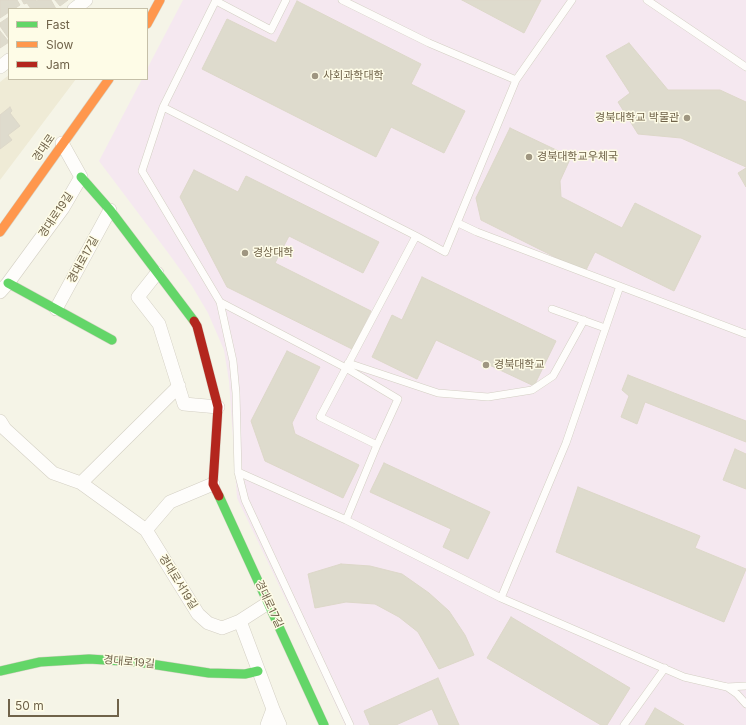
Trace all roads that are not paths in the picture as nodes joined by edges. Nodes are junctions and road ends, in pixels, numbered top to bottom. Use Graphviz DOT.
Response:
graph roads {
  1 [pos="86,0"];
  2 [pos="160,0"];
  3 [pos="286,0"];
  4 [pos="342,0"];
  5 [pos="572,0"];
  6 [pos="647,0"];
  7 [pos="216,1"];
  8 [pos="75,8"];
  9 [pos="148,22"];
  10 [pos="8,61"];
  11 [pos="0,67"];
  12 [pos="746,67"];
  13 [pos="108,80"];
  14 [pos="516,80"];
  15 [pos="163,107"];
  16 [pos="62,143"];
  17 [pos="81,177"];
  18 [pos="110,210"];
  19 [pos="458,223"];
  20 [pos="0,232"];
  21 [pos="416,236"];
  22 [pos="157,273"];
  23 [pos="620,286"];
  24 [pos="4,287"];
  25 [pos="220,302"];
  26 [pos="56,309"];
  27 [pos="552,309"];
  28 [pos="584,320"];
  29 [pos="606,328"];
  30 [pos="746,334"];
  31 [pos="112,340"];
  32 [pos="347,365"];
  33 [pos="178,386"];
  34 [pos="218,407"];
  35 [pos="0,422"];
  36 [pos="377,445"];
  37 [pos="238,472"];
  38 [pos="81,483"];
  39 [pos="214,484"];
  40 [pos="346,520"];
  41 [pos="146,530"];
  42 [pos="501,598"];
  43 [pos="268,603"];
  44 [pos="240,621"];
  45 [pos="665,668"];
  46 [pos="0,671"];
  47 [pos="258,671"];
  48 [pos="746,686"];
  49 [pos="727,687"];
  50 [pos="746,704"];
  51 [pos="273,708"];
  52 [pos="267,725"];
  53 [pos="280,725"];
  54 [pos="324,725"];
  55 [pos="350,725"];
  56 [pos="624,725"];
  1 -- 8 [label="street"];
  2 -- 9 [label="street"];
  3 -- 7 [label="lane"];
  4 -- 14 [label="lane"];
  5 -- 14 [label="lane"];
  6 -- 12 [label="lane"];
  7 -- 15 [label="lane"];
  10 -- 11 [label="street"];
  13 -- 16 [label="street, 경대로"];
  14 -- 19 [label="lane"];
  15 -- 21 [label="lane"];
  15 -- 25 [label="lane"];
  16 -- 17 [label="street"];
  16 -- 20 [label="street, 경대로"];
  17 -- 18 [label="street, 경대로17길"];
  17 -- 24 [label="street, 경대로19길"];
  18 -- 22 [label="street, 경대로17길"];
  18 -- 26 [label="street, 경대로17길"];
  19 -- 21 [label="lane"];
  19 -- 23 [label="lane"];
  21 -- 32 [label="lane"];
  22 -- 33 [label="street"];
  22 -- 34 [label="street, 경대로17길"];
  23 -- 29 [label="lane"];
  23 -- 30 [label="lane"];
  24 -- 26 [label="street, 경대로19길"];
  25 -- 32 [label="lane"];
  25 -- 37 [label="lane"];
  26 -- 31 [label="street, 경대로19길"];
  27 -- 28 [label="lane"];
  28 -- 29 [label="lane"];
  28 -- 32 [label="lane"];
  29 -- 42 [label="lane"];
  32 -- 36 [label="lane"];
  32 -- 36 [label="lane"];
  33 -- 34 [label="street"];
  33 -- 38 [label="street"];
  34 -- 39 [label="street, 경대로17길"];
  35 -- 38 [label="street, 경대로서19길"];
  36 -- 40 [label="lane"];
  37 -- 40 [label="lane"];
  37 -- 55 [label="lane"];
  38 -- 41 [label="street, 경대로서19길"];
  39 -- 41 [label="street"];
  39 -- 43 [label="street, 경대로17길"];
  40 -- 42 [label="lane"];
  41 -- 44 [label="street, 경대로서19길"];
  42 -- 45 [label="lane"];
  43 -- 44 [label="street"];
  43 -- 54 [label="street, 경대로17길"];
  44 -- 47 [label="street"];
  45 -- 49 [label="lane"];
  45 -- 56 [label="lane"];
  46 -- 47 [label="street, 경대로19길"];
  47 -- 51 [label="street"];
  48 -- 49 [label="lane"];
  49 -- 50 [label="lane"];
  51 -- 52 [label="street"];
  51 -- 53 [label="street"];
}
